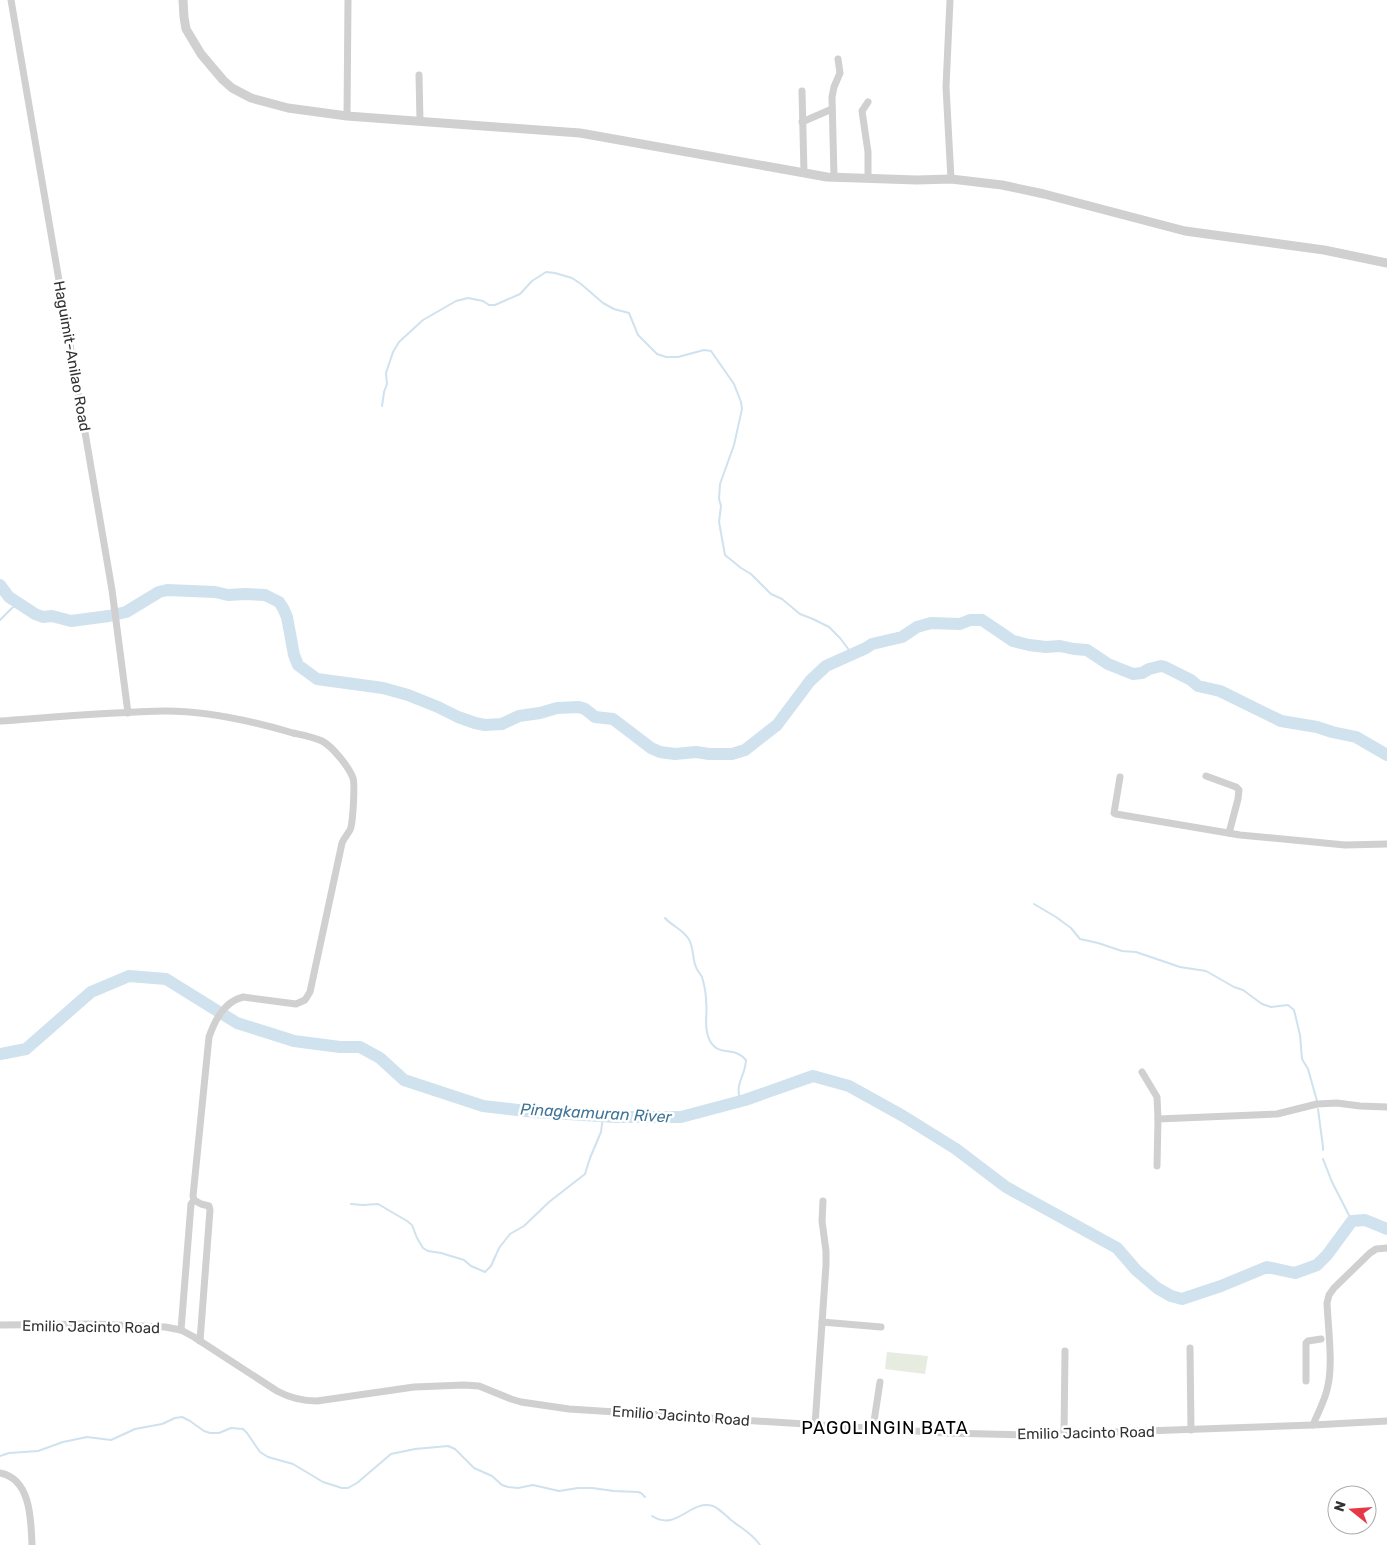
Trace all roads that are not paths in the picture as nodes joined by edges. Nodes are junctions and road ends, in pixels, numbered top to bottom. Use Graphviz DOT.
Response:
graph roads {
  1 [pos="11,0"];
  2 [pos="183,0"];
  3 [pos="348,0"];
  4 [pos="950,0"];
  5 [pos="838,59"];
  6 [pos="419,75"];
  7 [pos="802,91"];
  8 [pos="868,102"];
  9 [pos="832,109"];
  10 [pos="347,116"];
  11 [pos="420,121"];
  12 [pos="802,122"];
  13 [pos="804,173"];
  14 [pos="834,177"];
  15 [pos="868,178"];
  16 [pos="951,179"];
  17 [pos="1387,263"];
  18 [pos="128,713"];
  19 [pos="0,721"];
  20 [pos="1206,776"];
  21 [pos="1120,777"];
  22 [pos="1229,833"];
  23 [pos="1387,844"];
  24 [pos="1142,1072"];
  25 [pos="1387,1106"];
  26 [pos="1158,1119"];
  27 [pos="1157,1166"];
  28 [pos="194,1200"];
  29 [pos="823,1201"];
  30 [pos="1387,1248"];
  31 [pos="822,1322"];
  32 [pos="0,1325"];
  33 [pos="881,1327"];
  34 [pos="181,1330"];
  35 [pos="1325,1339"];
  36 [pos="200,1341"];
  37 [pos="1190,1348"];
  38 [pos="1065,1351"];
  39 [pos="1306,1381"];
  40 [pos="880,1382"];
  41 [pos="1387,1421"];
  42 [pos="815,1425"];
  43 [pos="1313,1425"];
  44 [pos="873,1428"];
  45 [pos="1190,1430"];
  46 [pos="1064,1434"];
  47 [pos="0,1473"];
  48 [pos="32,1545"];
  1 -- 18 [label="street, Haguimit-Anilao Road"];
  2 -- 10 [label="street"];
  3 -- 10 [label="street"];
  4 -- 16 [label="street"];
  5 -- 9 [label="street"];
  6 -- 11 [label="street"];
  7 -- 12 [label="street"];
  8 -- 15 [label="street"];
  9 -- 12 [label="street"];
  9 -- 14 [label="street"];
  10 -- 11 [label="street"];
  11 -- 13 [label="street"];
  12 -- 13 [label="street"];
  13 -- 14 [label="street"];
  14 -- 15 [label="street"];
  15 -- 16 [label="street"];
  16 -- 17 [label="street"];
  18 -- 19 [label="street"];
  18 -- 28 [label="street"];
  20 -- 22 [label="street"];
  21 -- 22 [label="street"];
  22 -- 23 [label="street"];
  24 -- 26 [label="street"];
  25 -- 26 [label="street"];
  26 -- 27 [label="street"];
  28 -- 34 [label="street"];
  28 -- 36 [label="street"];
  29 -- 31 [label="street"];
  30 -- 35 [label="street"];
  31 -- 33 [label="street"];
  31 -- 42 [label="street"];
  32 -- 34 [label="street, Emilio Jacinto Road"];
  34 -- 36 [label="street, Emilio Jacinto Road"];
  35 -- 39 [label="street"];
  35 -- 43 [label="street"];
  36 -- 42 [label="street, Emilio Jacinto Road"];
  37 -- 45 [label="street"];
  38 -- 46 [label="street"];
  40 -- 44 [label="street"];
  41 -- 43 [label="street, Emilio Jacinto Road"];
  42 -- 44 [label="street, Emilio Jacinto Road"];
  43 -- 45 [label="street, Emilio Jacinto Road"];
  44 -- 46 [label="street, Emilio Jacinto Road"];
  45 -- 46 [label="street, Emilio Jacinto Road"];
  47 -- 48 [label="street"];
}
